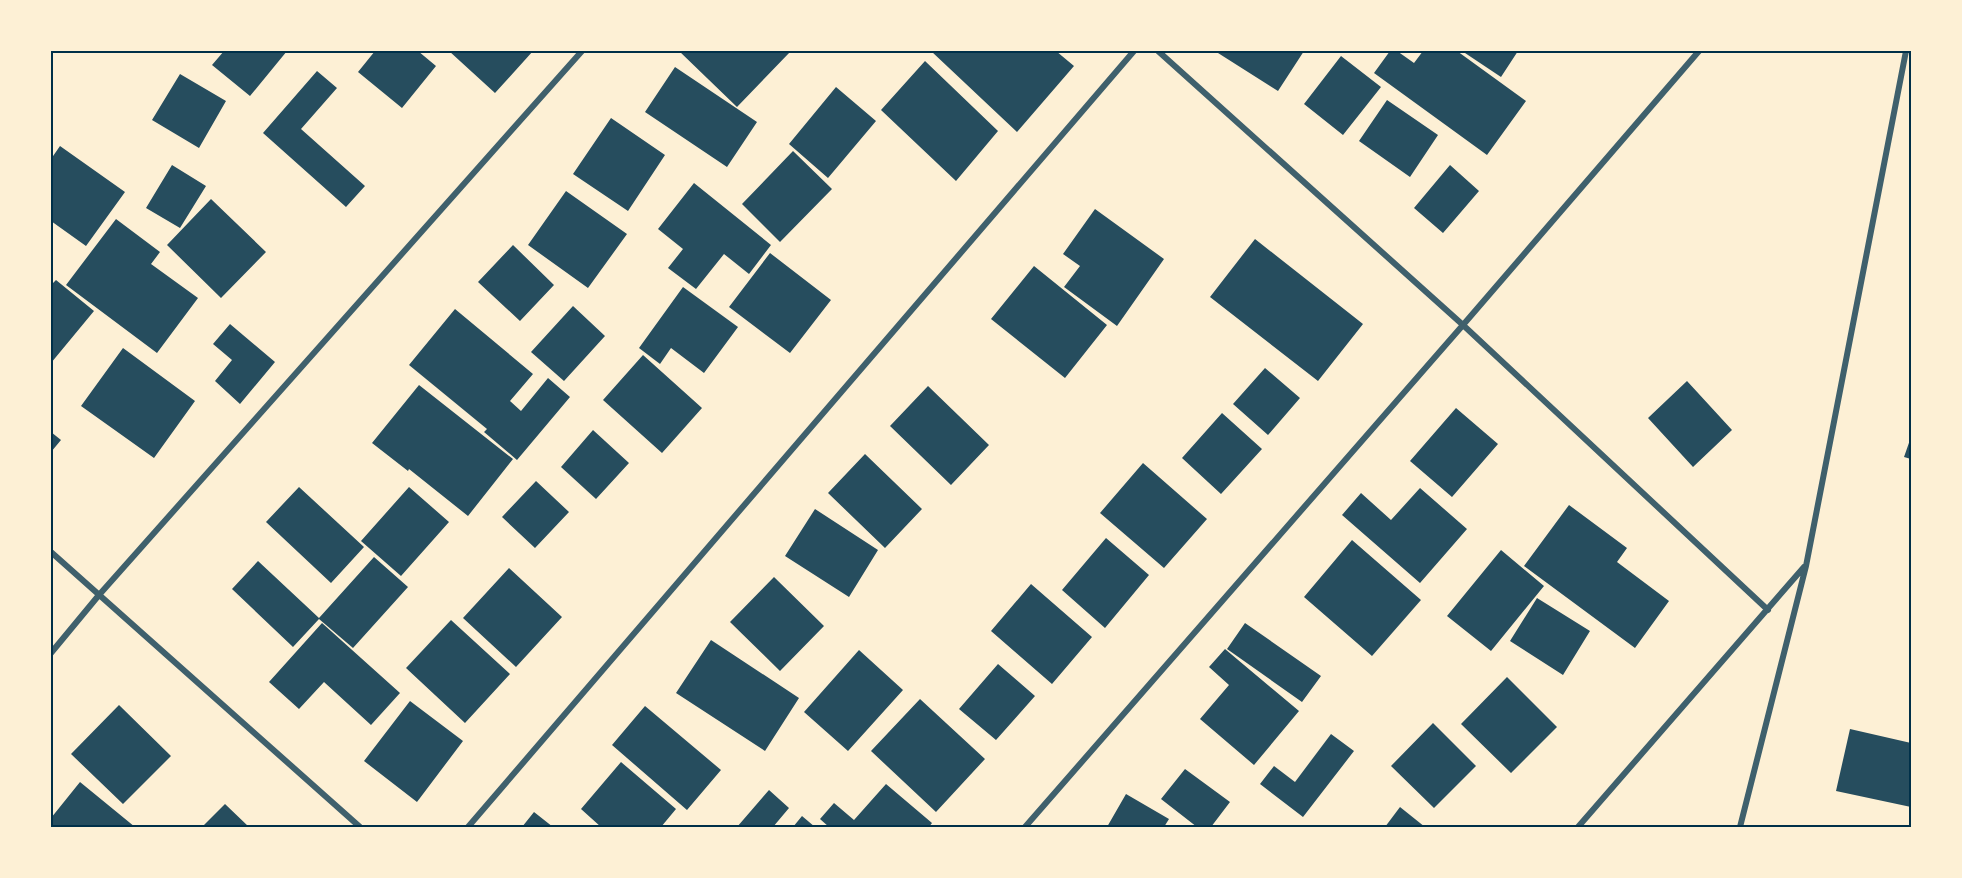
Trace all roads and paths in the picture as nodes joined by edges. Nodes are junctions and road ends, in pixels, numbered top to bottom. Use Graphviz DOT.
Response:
graph roads {
  1 [pos="582,51"];
  2 [pos="1134,51"];
  3 [pos="1158,51"];
  4 [pos="1699,51"];
  5 [pos="1906,51"];
  6 [pos="1463,325"];
  7 [pos="51,552"];
  8 [pos="1806,566"];
  9 [pos="99,595"];
  10 [pos="1768,610"];
  11 [pos="51,653"];
  12 [pos="360,827"];
  13 [pos="468,827"];
  14 [pos="1025,827"];
  15 [pos="1578,827"];
  16 [pos="1740,827"];
  1 -- 9 [label="street"];
  2 -- 13 [label="street"];
  3 -- 6 [label="street"];
  4 -- 6 [label="street"];
  5 -- 8 [label="street"];
  6 -- 10 [label="street"];
  6 -- 14 [label="street"];
  7 -- 9 [label="street"];
  8 -- 10 [label="street"];
  8 -- 16 [label="street"];
  9 -- 11 [label="street"];
  9 -- 12 [label="street"];
  10 -- 15 [label="street"];
}
